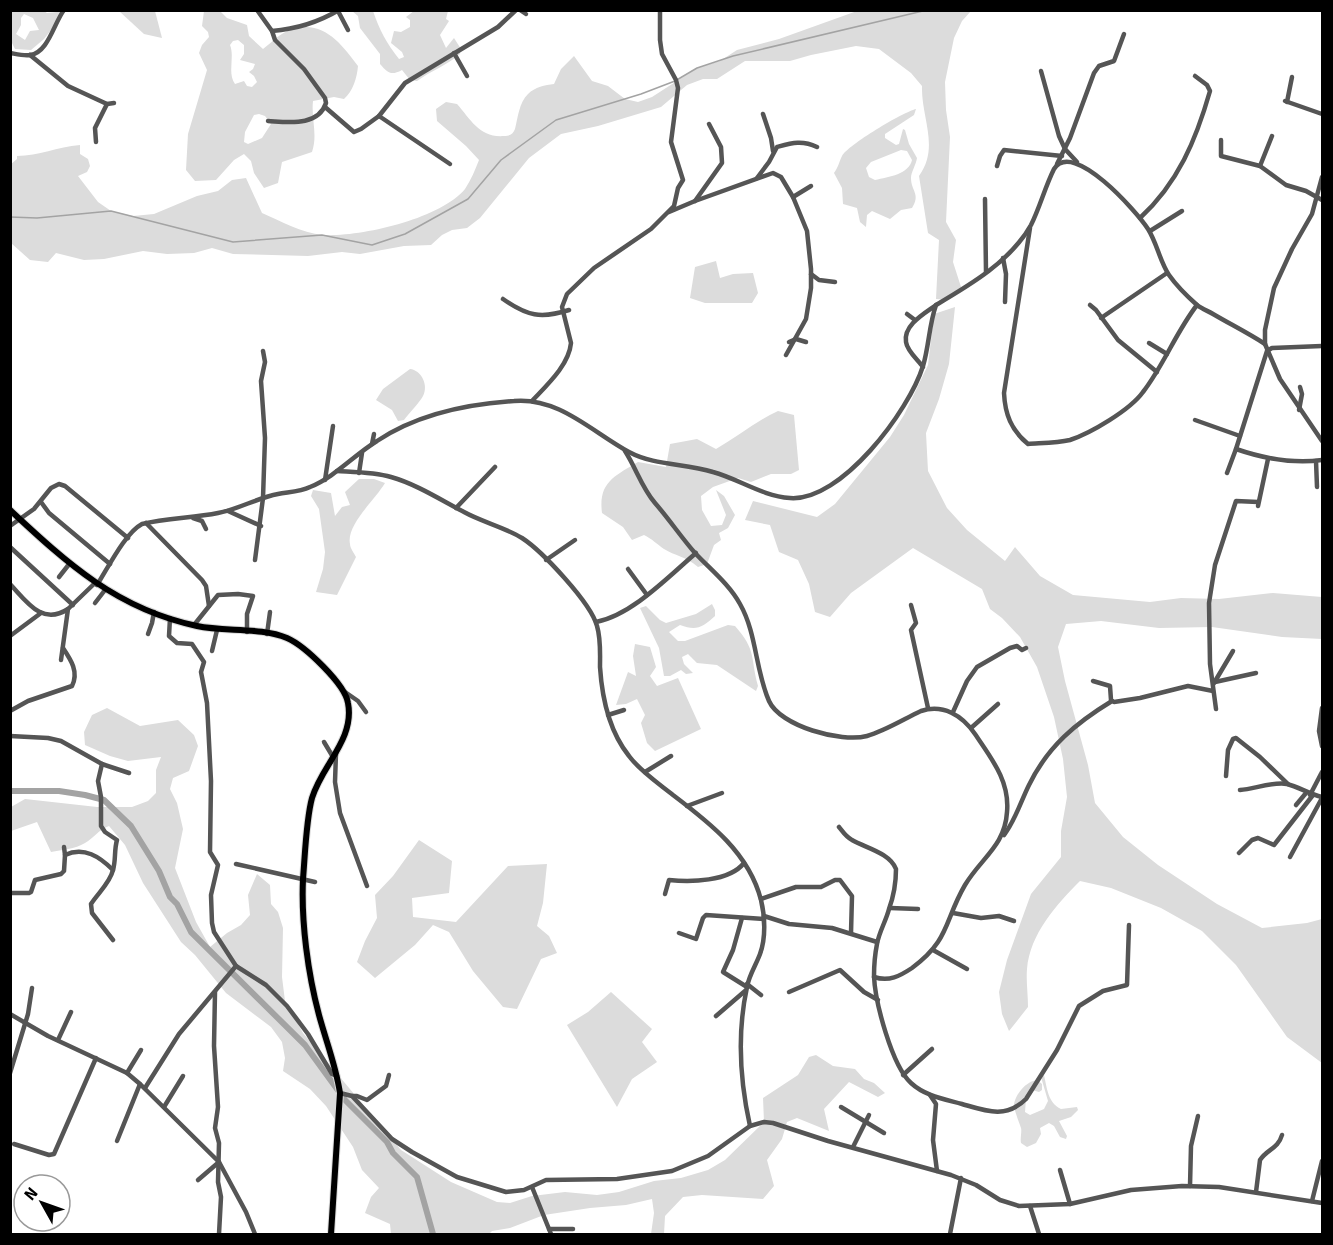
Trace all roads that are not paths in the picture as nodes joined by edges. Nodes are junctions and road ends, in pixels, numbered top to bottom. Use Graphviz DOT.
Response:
graph roads {
  1 [pos="64,10"];
  2 [pos="257,10"];
  3 [pos="516,10"];
  4 [pos="520,10"];
  5 [pos="660,10"];
  6 [pos="339,11"];
  7 [pos="526,14"];
  8 [pos="348,30"];
  9 [pos="272,31"];
  10 [pos="1124,34"];
  11 [pos="10,53"];
  12 [pos="454,53"];
  13 [pos="30,55"];
  14 [pos="1041,71"];
  15 [pos="467,76"];
  16 [pos="1195,76"];
  17 [pos="1292,77"];
  18 [pos="114,103"];
  19 [pos="107,104"];
  20 [pos="325,107"];
  21 [pos="763,114"];
  22 [pos="1323,114"];
  23 [pos="379,116"];
  24 [pos="268,121"];
  25 [pos="709,124"];
  26 [pos="1272,136"];
  27 [pos="1221,140"];
  28 [pos="96,142"];
  29 [pos="817,147"];
  30 [pos="1065,149"];
  31 [pos="773,153"];
  32 [pos="1062,156"];
  33 [pos="450,164"];
  34 [pos="1057,164"];
  35 [pos="1078,164"];
  36 [pos="997,166"];
  37 [pos="1260,166"];
  38 [pos="1323,177"];
  39 [pos="755,180"];
  40 [pos="811,186"];
  41 [pos="793,197"];
  42 [pos="1320,199"];
  43 [pos="985,200"];
  44 [pos="695,201"];
  45 [pos="1182,211"];
  46 [pos="667,213"];
  47 [pos="1140,218"];
  48 [pos="1030,225"];
  49 [pos="1150,231"];
  50 [pos="1003,258"];
  51 [pos="986,272"];
  52 [pos="1167,273"];
  53 [pos="811,274"];
  54 [pos="835,282"];
  55 [pos="503,299"];
  56 [pos="1005,302"];
  57 [pos="936,305"];
  58 [pos="1090,305"];
  59 [pos="1197,305"];
  60 [pos="569,310"];
  61 [pos="562,313"];
  62 [pos="907,314"];
  63 [pos="1101,318"];
  64 [pos="915,320"];
  65 [pos="796,339"];
  66 [pos="789,342"];
  67 [pos="806,342"];
  68 [pos="1149,343"];
  69 [pos="1265,344"];
  70 [pos="1323,346"];
  71 [pos="263,351"];
  72 [pos="1268,351"];
  73 [pos="1167,354"];
  74 [pos="786,355"];
  75 [pos="922,367"];
  76 [pos="1157,372"];
  77 [pos="1300,387"];
  78 [pos="532,401"];
  79 [pos="1299,410"];
  80 [pos="1195,420"];
  81 [pos="333,426"];
  82 [pos="374,434"];
  83 [pos="1240,436"];
  84 [pos="1323,441"];
  85 [pos="372,444"];
  86 [pos="624,449"];
  87 [pos="1236,449"];
  88 [pos="362,453"];
  89 [pos="1268,459"];
  90 [pos="1323,460"];
  91 [pos="1316,461"];
  92 [pos="495,467"];
  93 [pos="336,471"];
  94 [pos="358,473"];
  95 [pos="1227,473"];
  96 [pos="325,480"];
  97 [pos="1317,487"];
  98 [pos="263,498"];
  99 [pos="41,502"];
  100 [pos="456,508"];
  101 [pos="10,510"];
  102 [pos="228,511"];
  103 [pos="191,517"];
  104 [pos="20,519"];
  105 [pos="146,523"];
  106 [pos="10,526"];
  107 [pos="261,526"];
  108 [pos="206,529"];
  109 [pos="128,538"];
  110 [pos="575,540"];
  111 [pos="10,547"];
  112 [pos="696,553"];
  113 [pos="255,560"];
  114 [pos="546,560"];
  115 [pos="70,563"];
  116 [pos="110,564"];
  117 [pos="628,569"];
  118 [pos="59,577"];
  119 [pos="10,584"];
  120 [pos="96,584"];
  121 [pos="105,590"];
  122 [pos="647,595"];
  123 [pos="95,603"];
  124 [pos="73,604"];
  125 [pos="911,605"];
  126 [pos="209,606"];
  127 [pos="68,609"];
  128 [pos="154,612"];
  129 [pos="270,612"];
  130 [pos="41,613"];
  131 [pos="170,618"];
  132 [pos="596,622"];
  133 [pos="194,625"];
  134 [pos="217,630"];
  135 [pos="247,632"];
  136 [pos="148,634"];
  137 [pos="267,634"];
  138 [pos="10,636"];
  139 [pos="63,648"];
  140 [pos="1026,648"];
  141 [pos="212,651"];
  142 [pos="1233,651"];
  143 [pos="61,660"];
  144 [pos="1256,673"];
  145 [pos="1093,681"];
  146 [pos="1214,686"];
  147 [pos="345,692"];
  148 [pos="1112,701"];
  149 [pos="998,704"];
  150 [pos="928,708"];
  151 [pos="1323,708"];
  152 [pos="1216,709"];
  153 [pos="624,710"];
  154 [pos="10,711"];
  155 [pos="366,712"];
  156 [pos="954,712"];
  157 [pos="608,715"];
  158 [pos="971,728"];
  159 [pos="10,736"];
  160 [pos="324,742"];
  161 [pos="1323,746"];
  162 [pos="334,754"];
  163 [pos="671,756"];
  164 [pos="102,764"];
  165 [pos="645,772"];
  166 [pos="1323,772"];
  167 [pos="129,773"];
  168 [pos="1226,776"];
  169 [pos="1288,784"];
  170 [pos="1240,790"];
  171 [pos="722,793"];
  172 [pos="1310,794"];
  173 [pos="1323,798"];
  174 [pos="1296,805"];
  175 [pos="687,806"];
  176 [pos="839,826"];
  177 [pos="1002,836"];
  178 [pos="63,847"];
  179 [pos="1239,853"];
  180 [pos="65,855"];
  181 [pos="1290,857"];
  182 [pos="744,863"];
  183 [pos="236,864"];
  184 [pos="113,870"];
  185 [pos="303,880"];
  186 [pos="315,882"];
  187 [pos="368,886"];
  188 [pos="10,893"];
  189 [pos="665,894"];
  190 [pos="761,899"];
  191 [pos="890,908"];
  192 [pos="918,909"];
  193 [pos="953,913"];
  194 [pos="764,917"];
  195 [pos="742,918"];
  196 [pos="1014,921"];
  197 [pos="1129,925"];
  198 [pos="679,933"];
  199 [pos="851,933"];
  200 [pos="113,940"];
  201 [pos="877,942"];
  202 [pos="933,950"];
  203 [pos="236,966"];
  204 [pos="967,969"];
  205 [pos="876,980"];
  206 [pos="747,987"];
  207 [pos="32,988"];
  208 [pos="215,992"];
  209 [pos="789,992"];
  210 [pos="761,995"];
  211 [pos="878,1000"];
  212 [pos="71,1012"];
  213 [pos="10,1014"];
  214 [pos="716,1016"];
  215 [pos="25,1022"];
  216 [pos="58,1040"];
  217 [pos="932,1049"];
  218 [pos="141,1050"];
  219 [pos="10,1051"];
  220 [pos="17,1051"];
  221 [pos="96,1058"];
  222 [pos="10,1073"];
  223 [pos="127,1073"];
  224 [pos="388,1075"];
  225 [pos="903,1075"];
  226 [pos="183,1076"];
  227 [pos="338,1076"];
  228 [pos="140,1084"];
  229 [pos="145,1088"];
  230 [pos="340,1094"];
  231 [pos="930,1095"];
  232 [pos="352,1096"];
  233 [pos="164,1107"];
  234 [pos="841,1107"];
  235 [pos="869,1114"];
  236 [pos="1198,1116"];
  237 [pos="865,1122"];
  238 [pos="750,1126"];
  239 [pos="884,1132"];
  240 [pos="1282,1135"];
  241 [pos="117,1141"];
  242 [pos="14,1143"];
  243 [pos="853,1147"];
  244 [pos="1323,1161"];
  245 [pos="219,1162"];
  246 [pos="1060,1170"];
  247 [pos="937,1171"];
  248 [pos="961,1178"];
  249 [pos="198,1180"];
  250 [pos="1191,1186"];
  251 [pos="532,1187"];
  252 [pos="1256,1192"];
  253 [pos="1312,1201"];
  254 [pos="1323,1203"];
  255 [pos="1070,1204"];
  256 [pos="1030,1206"];
  257 [pos="573,1229"];
  258 [pos="550,1232"];
  259 [pos="219,1234"];
  260 [pos="255,1234"];
  261 [pos="331,1234"];
  262 [pos="950,1234"];
  263 [pos="1039,1234"];
  1 -- 13 [label="street"];
  2 -- 9 [label="street"];
  3 -- 12 [label="street"];
  4 -- 7 [label="street"];
  5 -- 46 [label="street"];
  6 -- 8 [label="street"];
  6 -- 9 [label="street"];
  9 -- 20 [label="street"];
  10 -- 30 [label="street"];
  11 -- 13 [label="street"];
  12 -- 15 [label="street"];
  12 -- 23 [label="street"];
  13 -- 19 [label="street"];
  14 -- 30 [label="street"];
  16 -- 47 [label="street"];
  17 -- 22 [label="street"];
  18 -- 19 [label="street"];
  19 -- 28 [label="street"];
  20 -- 23 [label="street"];
  20 -- 24 [label="street"];
  21 -- 31 [label="street"];
  23 -- 33 [label="street"];
  25 -- 44 [label="street"];
  26 -- 37 [label="street"];
  27 -- 37 [label="street"];
  29 -- 31 [label="street"];
  30 -- 32 [label="street"];
  30 -- 35 [label="street"];
  31 -- 39 [label="street"];
  32 -- 34 [label="street"];
  32 -- 36 [label="street"];
  34 -- 35 [label="street"];
  34 -- 48 [label="street"];
  35 -- 47 [label="street"];
  37 -- 42 [label="street"];
  38 -- 42 [label="street"];
  39 -- 41 [label="street"];
  39 -- 44 [label="street"];
  40 -- 41 [label="street"];
  41 -- 53 [label="street"];
  42 -- 69 [label="street"];
  43 -- 51 [label="street"];
  44 -- 46 [label="street"];
  45 -- 49 [label="street"];
  46 -- 61 [label="street"];
  47 -- 49 [label="street"];
  48 -- 50 [label="street"];
  48 -- 76 [label="street"];
  49 -- 52 [label="street"];
  50 -- 51 [label="street"];
  50 -- 56 [label="street"];
  51 -- 57 [label="street"];
  52 -- 59 [label="street"];
  52 -- 63 [label="street"];
  53 -- 54 [label="street"];
  53 -- 65 [label="street"];
  55 -- 61 [label="street"];
  57 -- 64 [label="street"];
  57 -- 75 [label="street"];
  58 -- 63 [label="street"];
  59 -- 69 [label="street"];
  59 -- 73 [label="street"];
  60 -- 61 [label="street"];
  61 -- 78 [label="street"];
  62 -- 64 [label="street"];
  63 -- 76 [label="street"];
  64 -- 75 [label="street"];
  65 -- 66 [label="street"];
  65 -- 67 [label="street"];
  65 -- 74 [label="street"];
  68 -- 73 [label="street"];
  69 -- 72 [label="street"];
  70 -- 72 [label="street"];
  71 -- 98 [label="street"];
  72 -- 79 [label="street"];
  72 -- 83 [label="street"];
  73 -- 76 [label="street"];
  75 -- 86 [label="street"];
  77 -- 79 [label="street"];
  78 -- 85 [label="street"];
  78 -- 86 [label="street"];
  79 -- 84 [label="street"];
  80 -- 83 [label="street"];
  81 -- 96 [label="street"];
  82 -- 85 [label="street"];
  83 -- 87 [label="street"];
  85 -- 88 [label="street"];
  86 -- 112 [label="street"];
  87 -- 89 [label="street"];
  87 -- 95 [label="street"];
  88 -- 93 [label="street"];
  88 -- 94 [label="street"];
  89 -- 91 [label="street"];
  89 -- 146 [label="street"];
  90 -- 91 [label="street"];
  91 -- 97 [label="street"];
  92 -- 100 [label="street"];
  93 -- 94 [label="street"];
  93 -- 96 [label="street"];
  94 -- 100 [label="street"];
  96 -- 98 [label="street"];
  98 -- 102 [label="street"];
  98 -- 107 [label="street"];
  99 -- 104 [label="street"];
  99 -- 109 [label="street"];
  99 -- 116 [label="street"];
  100 -- 114 [label="street"];
  101 -- 104 [label="main road"];
  102 -- 103 [label="street"];
  102 -- 107 [label="street"];
  103 -- 105 [label="street"];
  103 -- 108 [label="street"];
  104 -- 106 [label="street"];
  104 -- 115 [label="main road"];
  105 -- 109 [label="street"];
  105 -- 126 [label="street"];
  107 -- 113 [label="street"];
  109 -- 116 [label="street"];
  110 -- 114 [label="street"];
  111 -- 124 [label="street"];
  112 -- 122 [label="street"];
  112 -- 150 [label="street"];
  114 -- 132 [label="street"];
  115 -- 118 [label="street"];
  115 -- 120 [label="main road"];
  116 -- 120 [label="street"];
  117 -- 122 [label="street"];
  119 -- 130 [label="street"];
  120 -- 121 [label="main road"];
  120 -- 124 [label="street"];
  121 -- 123 [label="street"];
  121 -- 128 [label="main road"];
  122 -- 132 [label="street"];
  124 -- 127 [label="street"];
  125 -- 150 [label="street"];
  126 -- 133 [label="street"];
  126 -- 135 [label="street"];
  127 -- 130 [label="street"];
  127 -- 139 [label="street"];
  128 -- 131 [label="main road"];
  128 -- 136 [label="street"];
  129 -- 137 [label="street"];
  130 -- 138 [label="street"];
  131 -- 133 [label="main road"];
  131 -- 203 [label="street"];
  132 -- 157 [label="street"];
  133 -- 134 [label="main road"];
  134 -- 135 [label="main road"];
  134 -- 141 [label="street"];
  135 -- 137 [label="main road"];
  137 -- 147 [label="main road"];
  139 -- 143 [label="street"];
  139 -- 154 [label="street"];
  140 -- 156 [label="street"];
  142 -- 146 [label="street"];
  144 -- 146 [label="street"];
  145 -- 148 [label="street"];
  146 -- 148 [label="street"];
  146 -- 152 [label="street"];
  147 -- 155 [label="street"];
  147 -- 162 [label="main road"];
  148 -- 177 [label="street"];
  149 -- 158 [label="street"];
  150 -- 156 [label="street"];
  151 -- 161 [label="street"];
  153 -- 157 [label="street"];
  156 -- 158 [label="street"];
  157 -- 165 [label="street"];
  158 -- 177 [label="street"];
  159 -- 164 [label="street"];
  160 -- 162 [label="street"];
  162 -- 185 [label="main road"];
  162 -- 187 [label="street"];
  163 -- 165 [label="street"];
  164 -- 167 [label="street"];
  164 -- 184 [label="street"];
  165 -- 175 [label="street"];
  166 -- 172 [label="street"];
  168 -- 169 [label="street"];
  169 -- 170 [label="street"];
  169 -- 172 [label="street"];
  171 -- 175 [label="street"];
  172 -- 173 [label="street"];
  172 -- 174 [label="street"];
  172 -- 179 [label="street"];
  173 -- 181 [label="street"];
  175 -- 182 [label="street"];
  176 -- 191 [label="street"];
  177 -- 193 [label="street"];
  178 -- 180 [label="street"];
  180 -- 184 [label="street"];
  180 -- 188 [label="street"];
  182 -- 189 [label="street"];
  182 -- 190 [label="street"];
  183 -- 185 [label="street"];
  184 -- 200 [label="street"];
  185 -- 186 [label="street"];
  185 -- 227 [label="main road"];
  190 -- 194 [label="street"];
  190 -- 199 [label="street"];
  191 -- 192 [label="street"];
  191 -- 201 [label="street"];
  193 -- 196 [label="street"];
  193 -- 202 [label="street"];
  194 -- 195 [label="street"];
  194 -- 199 [label="street"];
  194 -- 206 [label="street"];
  195 -- 198 [label="street"];
  195 -- 206 [label="street"];
  197 -- 231 [label="street"];
  199 -- 201 [label="street"];
  201 -- 205 [label="street"];
  202 -- 204 [label="street"];
  202 -- 205 [label="street"];
  203 -- 208 [label="street"];
  203 -- 227 [label="street"];
  205 -- 211 [label="street"];
  206 -- 210 [label="street"];
  206 -- 214 [label="street"];
  206 -- 238 [label="street"];
  207 -- 215 [label="street"];
  208 -- 229 [label="street"];
  208 -- 245 [label="street"];
  209 -- 211 [label="street"];
  211 -- 225 [label="street"];
  212 -- 216 [label="street"];
  213 -- 215 [label="street"];
  215 -- 216 [label="street"];
  215 -- 220 [label="street"];
  216 -- 221 [label="street"];
  217 -- 225 [label="street"];
  218 -- 223 [label="street"];
  219 -- 220 [label="street"];
  220 -- 222 [label="street"];
  221 -- 223 [label="street"];
  221 -- 242 [label="street"];
  223 -- 228 [label="street"];
  224 -- 232 [label="street"];
  225 -- 231 [label="street"];
  226 -- 233 [label="street"];
  227 -- 230 [label="main road"];
  228 -- 229 [label="street"];
  228 -- 241 [label="street"];
  229 -- 233 [label="street"];
  230 -- 232 [label="street"];
  230 -- 261 [label="main road"];
  231 -- 247 [label="street"];
  232 -- 251 [label="street"];
  233 -- 245 [label="street"];
  234 -- 237 [label="street"];
  235 -- 237 [label="street"];
  236 -- 250 [label="street"];
  237 -- 239 [label="street"];
  237 -- 243 [label="street"];
  238 -- 243 [label="street"];
  238 -- 251 [label="street"];
  240 -- 252 [label="street"];
  243 -- 247 [label="street"];
  244 -- 253 [label="street"];
  245 -- 249 [label="street"];
  245 -- 259 [label="street"];
  245 -- 260 [label="street"];
  246 -- 255 [label="street"];
  247 -- 248 [label="street"];
  248 -- 256 [label="street"];
  248 -- 262 [label="street"];
  250 -- 252 [label="street"];
  250 -- 255 [label="street"];
  251 -- 258 [label="street"];
  252 -- 253 [label="street"];
  253 -- 254 [label="street"];
  255 -- 256 [label="street"];
  256 -- 263 [label="street"];
  257 -- 258 [label="street"];
}
